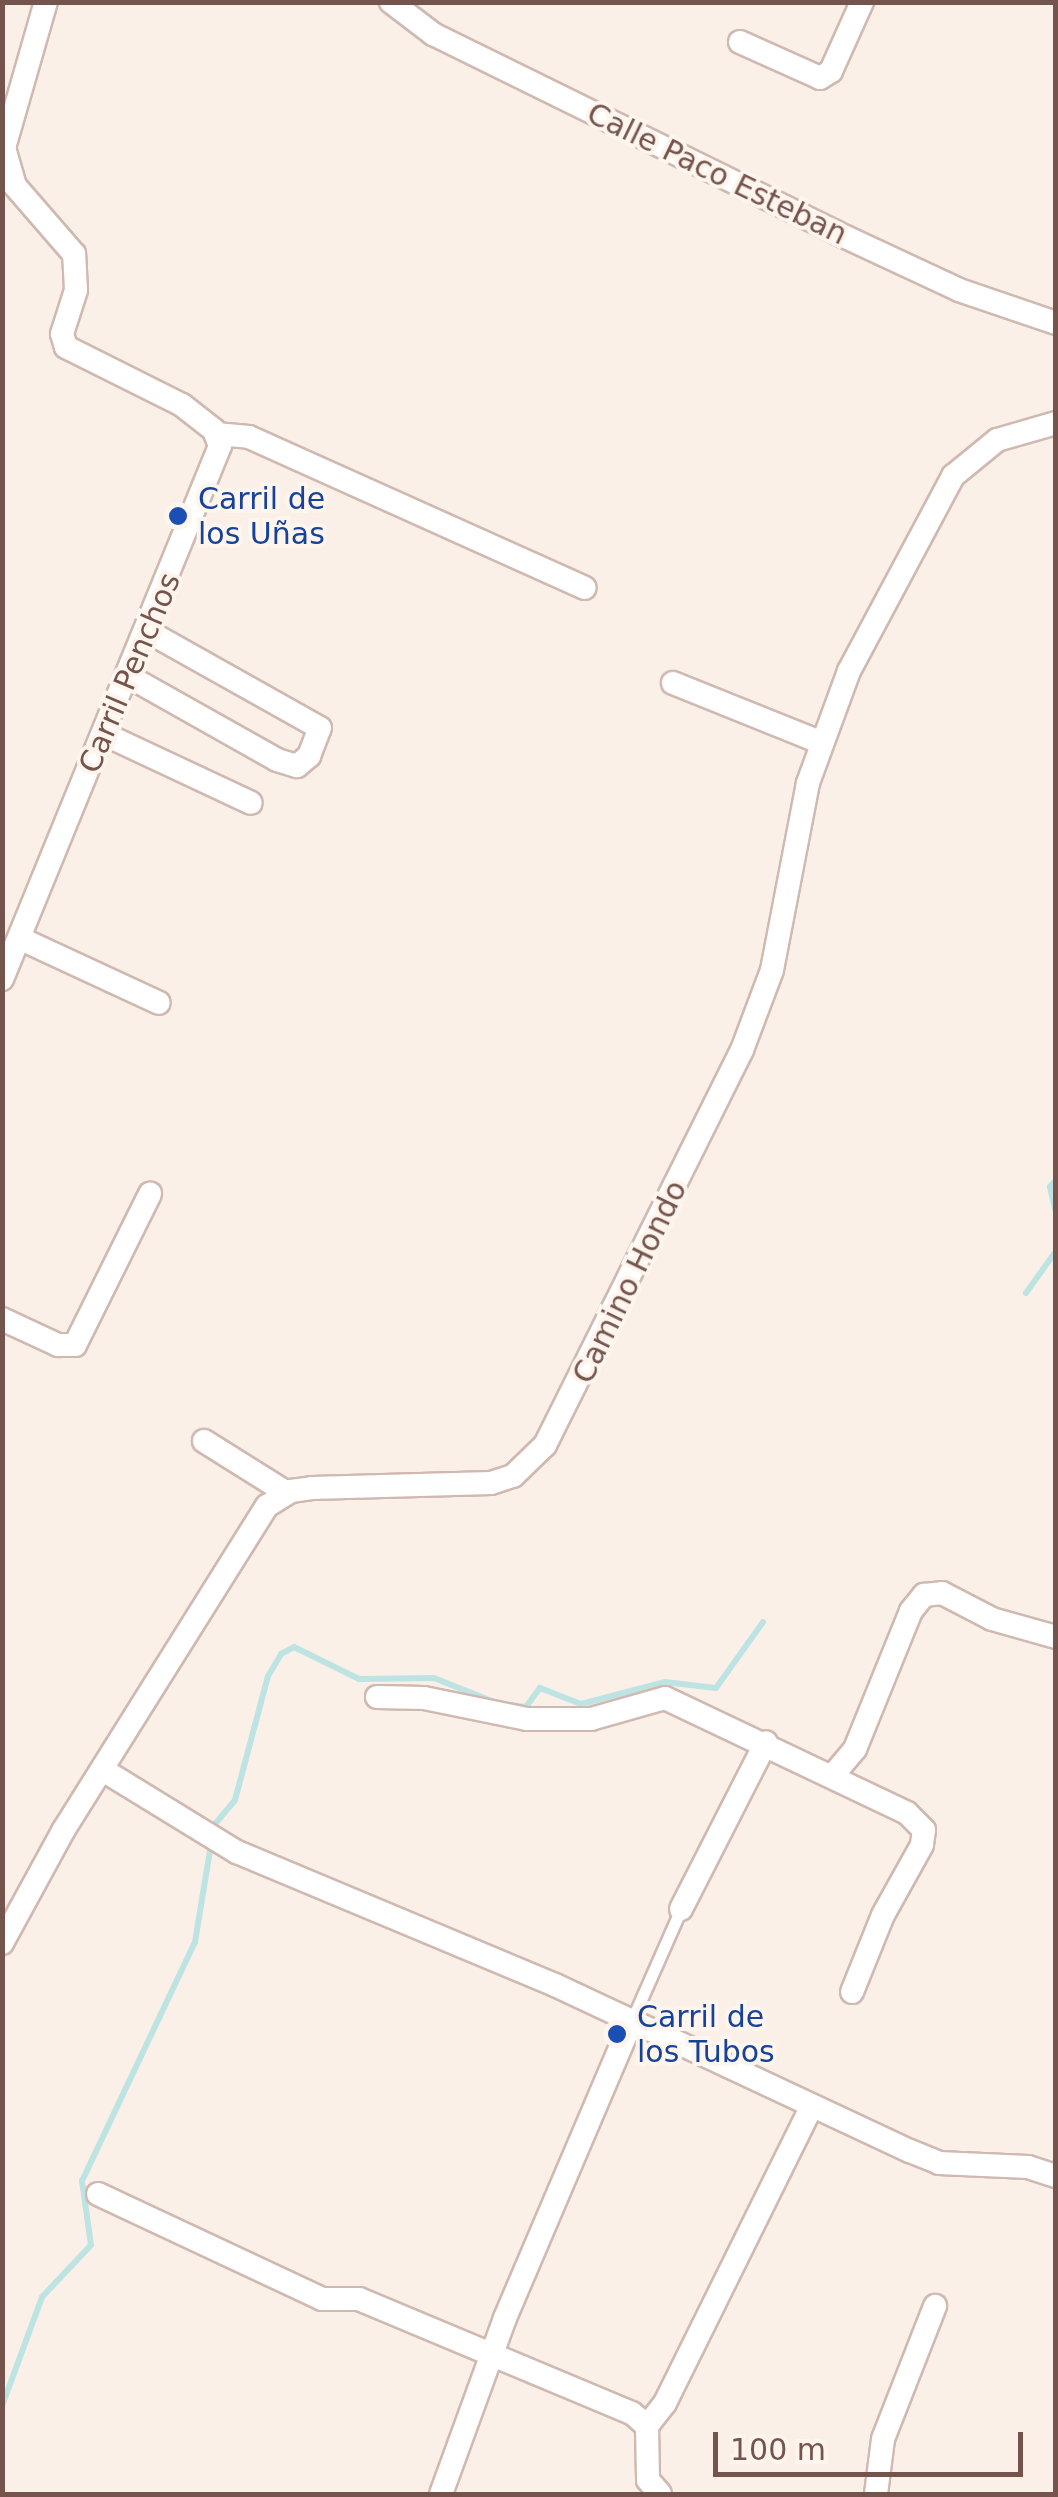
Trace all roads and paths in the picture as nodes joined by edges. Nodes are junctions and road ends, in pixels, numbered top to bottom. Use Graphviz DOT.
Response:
graph roads {
  1 [pos="46,2"];
  2 [pos="391,2"];
  3 [pos="862,2"];
  4 [pos="740,42"];
  5 [pos="4,167"];
  6 [pos="1056,323"];
  7 [pos="1056,423"];
  8 [pos="216,434"];
  9 [pos="585,588"];
  10 [pos="147,631"];
  11 [pos="128,676"];
  12 [pos="672,683"];
  13 [pos="104,734"];
  14 [pos="820,742"];
  15 [pos="251,803"];
  16 [pos="20,938"];
  17 [pos="2,979"];
  18 [pos="159,1002"];
  19 [pos="150,1194"];
  20 [pos="2,1319"];
  21 [pos="204,1440"];
  22 [pos="286,1493"];
  23 [pos="1056,1638"];
  24 [pos="377,1696"];
  25 [pos="766,1742"];
  26 [pos="104,1770"];
  27 [pos="834,1774"];
  28 [pos="681,1909"];
  29 [pos="2,1943"];
  30 [pos="852,1992"];
  31 [pos="632,2020"];
  32 [pos="810,2108"];
  33 [pos="1056,2176"];
  34 [pos="98,2194"];
  35 [pos="936,2306"];
  36 [pos="496,2353"];
  37 [pos="647,2426"];
  38 [pos="649,2490"];
  39 [pos="441,2494"];
  40 [pos="876,2494"];
  1 -- 5 [label="street"];
  2 -- 6 [label="street, Calle Paco Esteban"];
  3 -- 4 [label="street"];
  5 -- 8 [label="street"];
  7 -- 14 [label="street, Camino Hondo"];
  8 -- 9 [label="street"];
  8 -- 10 [label="street, Carril Penchos"];
  10 -- 11 [label="street, Carril Penchos"];
  10 -- 11 [label="street"];
  11 -- 13 [label="street, Carril Penchos"];
  12 -- 14 [label="street"];
  13 -- 15 [label="street"];
  13 -- 16 [label="street, Carril Penchos"];
  14 -- 22 [label="street, Camino Hondo"];
  16 -- 17 [label="street, Carril Penchos"];
  16 -- 18 [label="street"];
  19 -- 20 [label="street"];
  21 -- 22 [label="street"];
  22 -- 26 [label="street"];
  23 -- 27 [label="street"];
  24 -- 25 [label="street"];
  25 -- 27 [label="street"];
  25 -- 28 [label="street"];
  26 -- 29 [label="street"];
  26 -- 31 [label="street"];
  27 -- 30 [label="street"];
  28 -- 31 [label="lane"];
  31 -- 32 [label="street"];
  31 -- 36 [label="street"];
  32 -- 33 [label="street"];
  32 -- 37 [label="street"];
  34 -- 36 [label="street"];
  35 -- 40 [label="street"];
  36 -- 37 [label="street"];
  36 -- 39 [label="street"];
  37 -- 38 [label="street"];
}
